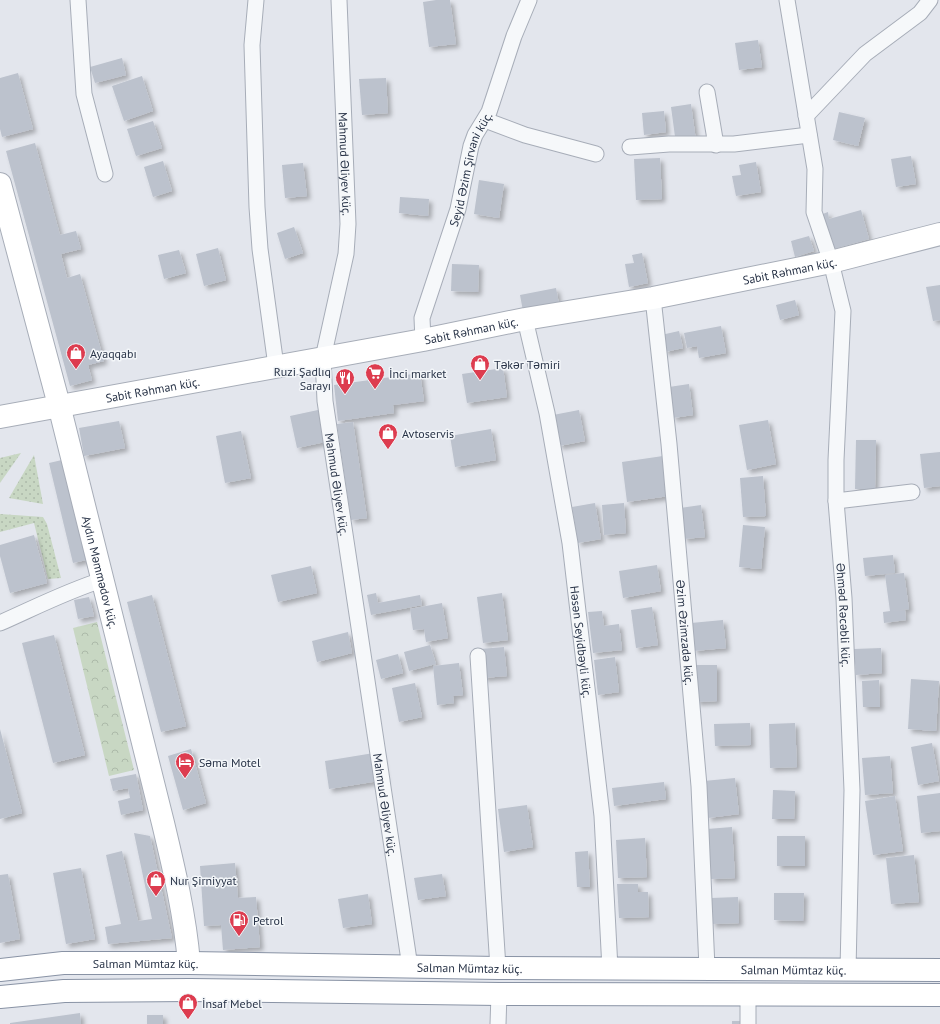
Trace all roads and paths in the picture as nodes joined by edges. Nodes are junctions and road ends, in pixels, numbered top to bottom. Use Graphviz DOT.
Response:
graph roads {
  1 [pos="78,0"];
  2 [pos="256,0"];
  3 [pos="339,0"];
  4 [pos="529,0"];
  5 [pos="787,0"];
  6 [pos="930,0"];
  7 [pos="707,92"];
  8 [pos="806,116"];
  9 [pos="485,120"];
  10 [pos="809,135"];
  11 [pos="716,144"];
  12 [pos="630,147"];
  13 [pos="596,154"];
  14 [pos="105,174"];
  15 [pos="0,184"];
  16 [pos="940,234"];
  17 [pos="831,262"];
  18 [pos="653,298"];
  19 [pos="526,319"];
  20 [pos="423,340"];
  21 [pos="323,358"];
  22 [pos="276,366"];
  23 [pos="60,405"];
  24 [pos="0,417"];
  25 [pos="912,492"];
  26 [pos="836,501"];
  27 [pos="102,580"];
  28 [pos="0,623"];
  29 [pos="478,656"];
  30 [pos="189,963"];
  31 [pos="314,965"];
  32 [pos="410,967"];
  33 [pos="498,968"];
  34 [pos="706,968"];
  35 [pos="610,969"];
  36 [pos="0,970"];
  37 [pos="848,970"];
  38 [pos="940,970"];
  39 [pos="190,990"];
  40 [pos="314,992"];
  41 [pos="499,994"];
  42 [pos="748,994"];
  43 [pos="940,995"];
  44 [pos="0,996"];
  45 [pos="498,1024"];
  46 [pos="748,1024"];
  1 -- 14 [label="street"];
  2 -- 22 [label="street"];
  3 -- 21 [label="street, Mahmud Əliyev küç."];
  4 -- 9 [label="street, Seyid Əzim Şirvani küç."];
  5 -- 8 [label="street, Əhməd Rəcəbli küç."];
  6 -- 8 [label="street"];
  7 -- 11 [label="street"];
  8 -- 10 [label="street, Əhməd Rəcəbli küç."];
  9 -- 13 [label="street"];
  9 -- 20 [label="street, Seyid Əzim Şirvani küç."];
  10 -- 11 [label="street"];
  10 -- 17 [label="street, Əhməd Rəcəbli küç."];
  11 -- 12 [label="street"];
  15 -- 23 [label="main road, Aydın Məmmədov küç."];
  16 -- 17 [label="main road, Sabit Rəhman küç."];
  17 -- 18 [label="main road, Sabit Rəhman küç."];
  17 -- 26 [label="street, Əhməd Rəcəbli küç."];
  18 -- 19 [label="main road, Sabit Rəhman küç."];
  18 -- 34 [label="street, Əzim Əzimzadə küç."];
  19 -- 20 [label="main road, Sabit Rəhman küç."];
  19 -- 35 [label="street, Həsən Seyidbəyli küç."];
  20 -- 21 [label="main road, Sabit Rəhman küç."];
  21 -- 22 [label="main road, Sabit Rəhman küç."];
  21 -- 32 [label="street, Mahmud Əliyev küç."];
  22 -- 23 [label="main road, Sabit Rəhman küç."];
  23 -- 24 [label="main road, Sabit Rəhman küç."];
  23 -- 27 [label="main road, Aydın Məmmədov küç."];
  25 -- 26 [label="street"];
  26 -- 37 [label="street, Əhməd Rəcəbli küç."];
  27 -- 28 [label="street"];
  27 -- 30 [label="main road, Aydın Məmmədov küç."];
  29 -- 33 [label="street"];
  30 -- 31 [label="main road, Salman Mümtaz küç."];
  30 -- 36 [label="main road, Salman Mümtaz küç."];
  30 -- 39 [label="main road, Aydın Məmmədov küç."];
  31 -- 32 [label="main road, Salman Mümtaz küç."];
  31 -- 40 [label="main road"];
  32 -- 33 [label="main road, Salman Mümtaz küç."];
  33 -- 35 [label="main road, Salman Mümtaz küç."];
  33 -- 41 [label="main road"];
  34 -- 35 [label="main road, Salman Mümtaz küç."];
  34 -- 37 [label="main road, Salman Mümtaz küç."];
  37 -- 38 [label="main road, Salman Mümtaz küç."];
  39 -- 40 [label="main road"];
  39 -- 44 [label="main road"];
  40 -- 41 [label="main road"];
  41 -- 42 [label="main road"];
  41 -- 45 [label="street"];
  42 -- 43 [label="main road"];
  42 -- 46 [label="street"];
}
